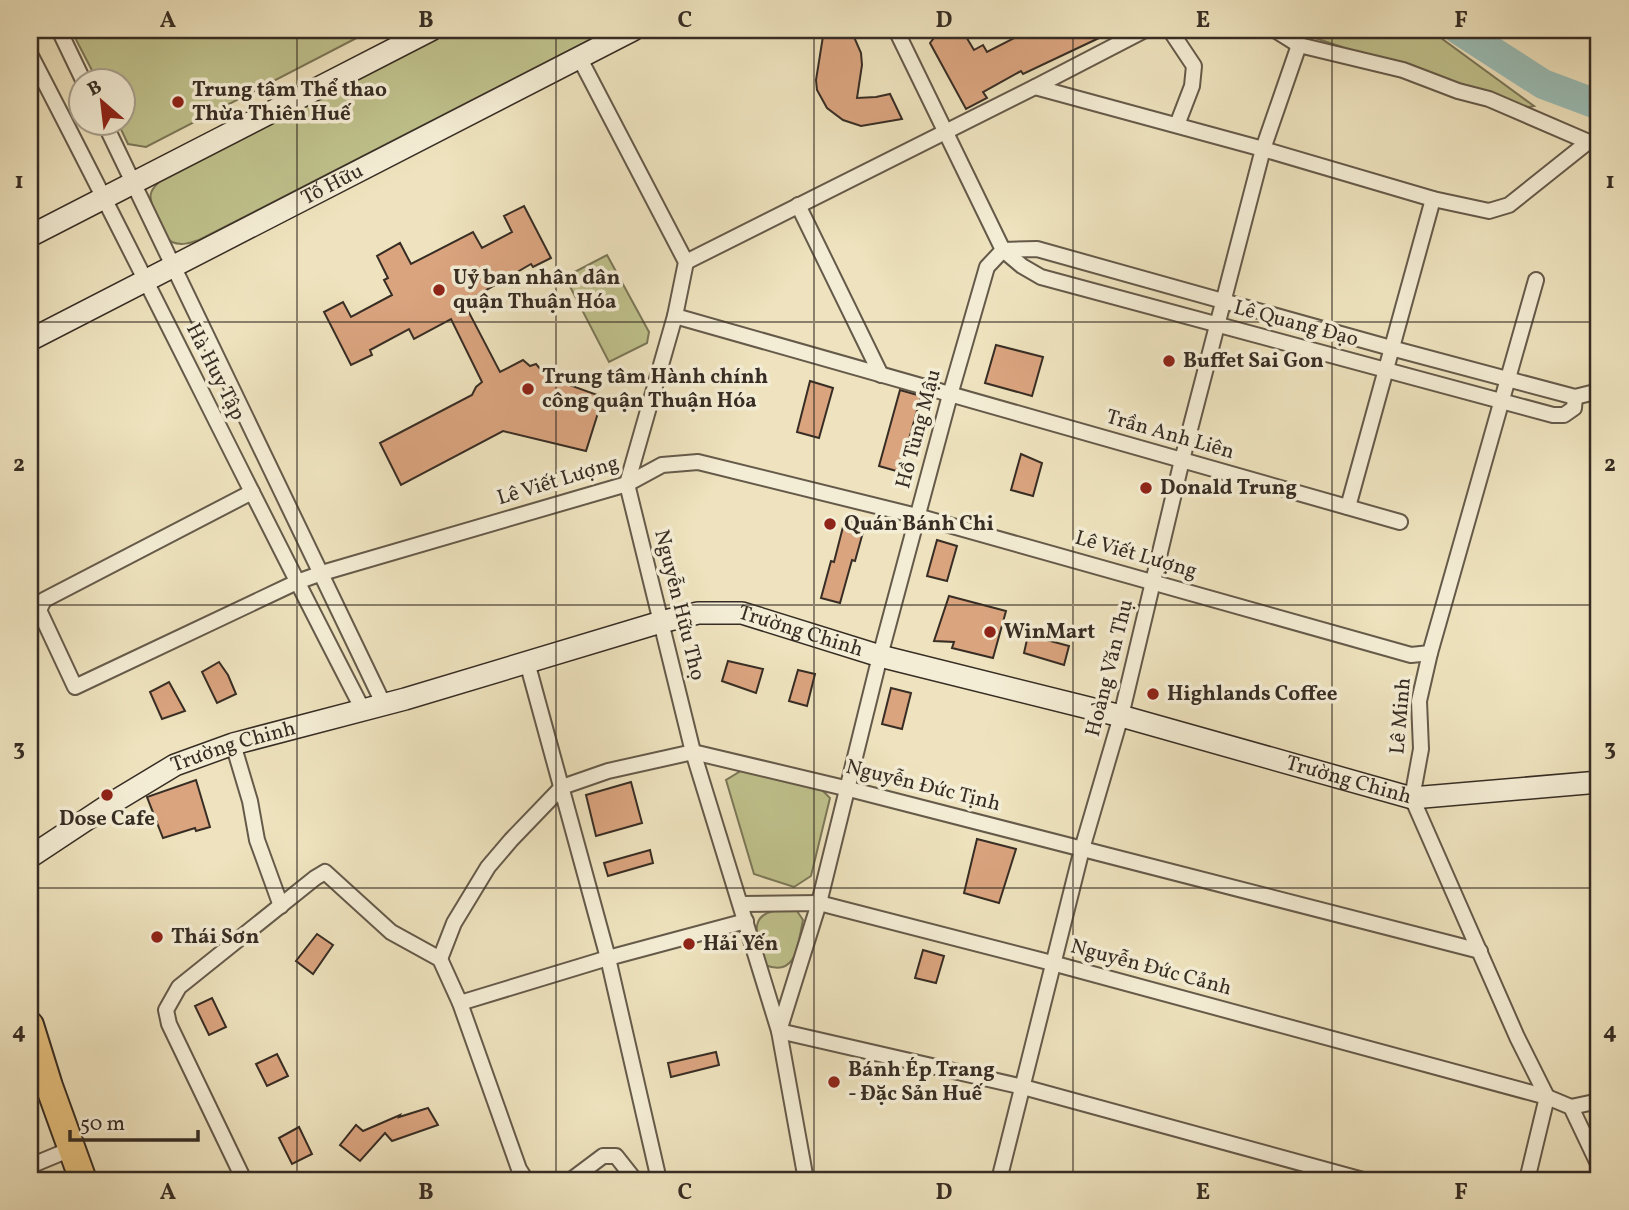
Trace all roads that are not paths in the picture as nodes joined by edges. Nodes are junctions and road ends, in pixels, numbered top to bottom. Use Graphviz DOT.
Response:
graph roads {
  1 [pos="59,30"];
  2 [pos="431,30"];
  3 [pos="633,30"];
  4 [pos="896,30"];
  5 [pos="1144,30"];
  6 [pos="1170,30"];
  7 [pos="1275,30"];
  8 [pos="1299,45"];
  9 [pos="30,54"];
  10 [pos="579,57"];
  11 [pos="76,66"];
  12 [pos="1035,88"];
  13 [pos="1177,125"];
  14 [pos="945,132"];
  15 [pos="111,136"];
  16 [pos="1594,142"];
  17 [pos="1263,149"];
  18 [pos="134,184"];
  19 [pos="105,198"];
  20 [pos="1433,199"];
  21 [pos="798,205"];
  22 [pos="30,236"];
  23 [pos="1003,250"];
  24 [pos="686,262"];
  25 [pos="173,266"];
  26 [pos="145,280"];
  27 [pos="1536,280"];
  28 [pos="1224,302"];
  29 [pos="674,316"];
  30 [pos="1218,325"];
  31 [pos="30,340"];
  32 [pos="1391,348"];
  33 [pos="1385,370"];
  34 [pos="881,375"];
  35 [pos="1508,378"];
  36 [pos="1597,389"];
  37 [pos="950,395"];
  38 [pos="1575,397"];
  39 [pos="1502,402"];
  40 [pos="1182,460"];
  41 [pos="628,484"];
  42 [pos="252,492"];
  43 [pos="1348,507"];
  44 [pos="918,516"];
  45 [pos="1400,522"];
  46 [pos="322,573"];
  47 [pos="1153,581"];
  48 [pos="297,582"];
  49 [pos="661,622"];
  50 [pos="1430,653"];
  51 [pos="880,656"];
  52 [pos="527,662"];
  53 [pos="374,707"];
  54 [pos="1121,716"];
  55 [pos="233,744"];
  56 [pos="693,752"];
  57 [pos="1599,782"];
  58 [pos="562,787"];
  59 [pos="849,789"];
  60 [pos="1412,797"];
  61 [pos="1082,849"];
  62 [pos="30,857"];
  63 [pos="819,903"];
  64 [pos="741,904"];
  65 [pos="281,906"];
  66 [pos="746,921"];
  67 [pos="1480,951"];
  68 [pos="608,958"];
  69 [pos="440,959"];
  70 [pos="1052,963"];
  71 [pos="460,1003"];
  72 [pos="30,1025"];
  73 [pos="779,1031"];
  74 [pos="1023,1087"];
  75 [pos="1547,1097"];
  76 [pos="1599,1101"];
  77 [pos="1571,1107"];
  78 [pos="71,1149"];
  79 [pos="1598,1160"];
  80 [pos="30,1166"];
  81 [pos="83,1180"];
  82 [pos="244,1180"];
  83 [pos="526,1180"];
  84 [pos="571,1180"];
  85 [pos="635,1180"];
  86 [pos="659,1180"];
  87 [pos="806,1180"];
  88 [pos="999,1180"];
  89 [pos="1363,1180"];
  90 [pos="1527,1180"];
  1 -- 11 [label="street"];
  2 -- 18 [label="street"];
  3 -- 10 [label="street, Tố Hữu"];
  4 -- 14 [label="street, Lê Quang Đạo"];
  5 -- 12 [label="street"];
  6 -- 13 [label="street"];
  7 -- 8 [label="street"];
  8 -- 16 [label="street"];
  8 -- 17 [label="street, Hoàng Văn Thụ"];
  9 -- 19 [label="street, Hà Huy Tập"];
  10 -- 24 [label="street"];
  10 -- 25 [label="street, Tố Hữu"];
  12 -- 13 [label="street"];
  12 -- 14 [label="street"];
  13 -- 17 [label="street"];
  14 -- 21 [label="street"];
  14 -- 23 [label="street, Lê Quang Đạo"];
  15 -- 18 [label="street, Hà Huy Tập"];
  16 -- 20 [label="street"];
  17 -- 20 [label="street"];
  17 -- 28 [label="street, Hoàng Văn Thụ"];
  18 -- 19 [label="street"];
  18 -- 25 [label="street, Hà Huy Tập"];
  19 -- 22 [label="street"];
  19 -- 26 [label="street, Hà Huy Tập"];
  20 -- 32 [label="street"];
  21 -- 24 [label="street"];
  21 -- 34 [label="street"];
  23 -- 28 [label="street, Lê Quang Đạo"];
  23 -- 30 [label="street, Lê Quang Đạo"];
  23 -- 37 [label="street, Hồ Tùng Mậu"];
  24 -- 29 [label="street, Nguyễn Hữu Thọ"];
  25 -- 26 [label="street, Tố Hữu"];
  25 -- 46 [label="street, Hà Huy Tập"];
  26 -- 31 [label="street, Tố Hữu"];
  26 -- 42 [label="street, Hà Huy Tập"];
  27 -- 35 [label="street, Lê Minh"];
  28 -- 30 [label="street, Hoàng Văn Thụ"];
  28 -- 32 [label="street, Lê Quang Đạo"];
  29 -- 34 [label="street, Trần Anh Liên"];
  29 -- 41 [label="street, Nguyễn Hữu Thọ"];
  30 -- 33 [label="street, Lê Quang Đạo"];
  30 -- 40 [label="street, Hoàng Văn Thụ"];
  32 -- 33 [label="street"];
  32 -- 35 [label="street, Lê Quang Đạo"];
  33 -- 39 [label="street, Lê Quang Đạo"];
  33 -- 43 [label="street"];
  34 -- 37 [label="street, Trần Anh Liên"];
  35 -- 38 [label="street, Lê Quang Đạo"];
  35 -- 39 [label="street, Lê Minh"];
  36 -- 38 [label="street, Lê Quang Đạo"];
  37 -- 40 [label="street, Trần Anh Liên"];
  37 -- 44 [label="street, Hồ Tùng Mậu"];
  38 -- 39 [label="street, Lê Quang Đạo"];
  39 -- 50 [label="street, Lê Minh"];
  40 -- 43 [label="street, Trần Anh Liên"];
  40 -- 47 [label="street, Hoàng Văn Thụ"];
  41 -- 44 [label="street, Lê Viết Lượng"];
  41 -- 46 [label="street, Lê Viết Lượng"];
  41 -- 49 [label="street, Nguyễn Hữu Thọ"];
  42 -- 48 [label="street, Hà Huy Tập"];
  42 -- 48 [label="street, Lê Viết Lượng"];
  43 -- 45 [label="street, Trần Anh Liên"];
  44 -- 47 [label="street, Lê Viết Lượng"];
  44 -- 51 [label="street, Hồ Tùng Mậu"];
  46 -- 48 [label="street, Lê Viết Lượng"];
  46 -- 53 [label="street, Hà Huy Tập"];
  47 -- 50 [label="street, Lê Viết Lượng"];
  47 -- 54 [label="street, Hoàng Văn Thụ"];
  48 -- 53 [label="street, Hà Huy Tập"];
  49 -- 51 [label="street, Trường Chinh"];
  49 -- 52 [label="street, Trường Chinh"];
  49 -- 56 [label="street, Nguyễn Hữu Thọ"];
  50 -- 60 [label="street, Lê Minh"];
  51 -- 54 [label="street, Trường Chinh"];
  51 -- 59 [label="street, Hồ Tùng Mậu"];
  52 -- 53 [label="street, Trường Chinh"];
  52 -- 58 [label="street"];
  53 -- 55 [label="street, Trường Chinh"];
  54 -- 60 [label="street, Trường Chinh"];
  54 -- 61 [label="street, Hoàng Văn Thụ"];
  55 -- 62 [label="street, Trường Chinh"];
  55 -- 65 [label="street"];
  56 -- 58 [label="street, Nguyễn Đức Tịnh"];
  56 -- 59 [label="street, Nguyễn Đức Tịnh"];
  56 -- 64 [label="street, Nguyễn Hữu Thọ"];
  57 -- 60 [label="street, Trường Chinh"];
  58 -- 68 [label="street"];
  58 -- 69 [label="street, Nguyễn Đức Tịnh"];
  59 -- 61 [label="street, Nguyễn Đức Tịnh"];
  59 -- 63 [label="street, Hồ Tùng Mậu"];
  60 -- 67 [label="street"];
  61 -- 67 [label="street, Nguyễn Đức Tịnh"];
  61 -- 70 [label="street, Hoàng Văn Thụ"];
  63 -- 64 [label="street, Nguyễn Đức Cảnh"];
  63 -- 70 [label="street, Nguyễn Đức Cảnh"];
  63 -- 73 [label="street, Hồ Tùng Mậu"];
  64 -- 66 [label="street, Nguyễn Hữu Thọ"];
  65 -- 69 [label="street"];
  65 -- 82 [label="street"];
  66 -- 68 [label="street"];
  66 -- 73 [label="street, Nguyễn Hữu Thọ"];
  67 -- 75 [label="street"];
  68 -- 71 [label="street"];
  68 -- 86 [label="street"];
  69 -- 71 [label="street"];
  70 -- 74 [label="street, Hoàng Văn Thụ"];
  70 -- 75 [label="street, Nguyễn Đức Cảnh"];
  71 -- 83 [label="street"];
  72 -- 78 [label="highway"];
  73 -- 74 [label="street"];
  73 -- 87 [label="street, Nguyễn Hữu Thọ"];
  74 -- 88 [label="street, Hoàng Văn Thụ"];
  74 -- 89 [label="street"];
  75 -- 77 [label="street, Nguyễn Đức Cảnh"];
  75 -- 90 [label="street"];
  76 -- 77 [label="street"];
  77 -- 79 [label="street"];
  78 -- 80 [label="street"];
  78 -- 81 [label="highway"];
  84 -- 85 [label="street"];
}
